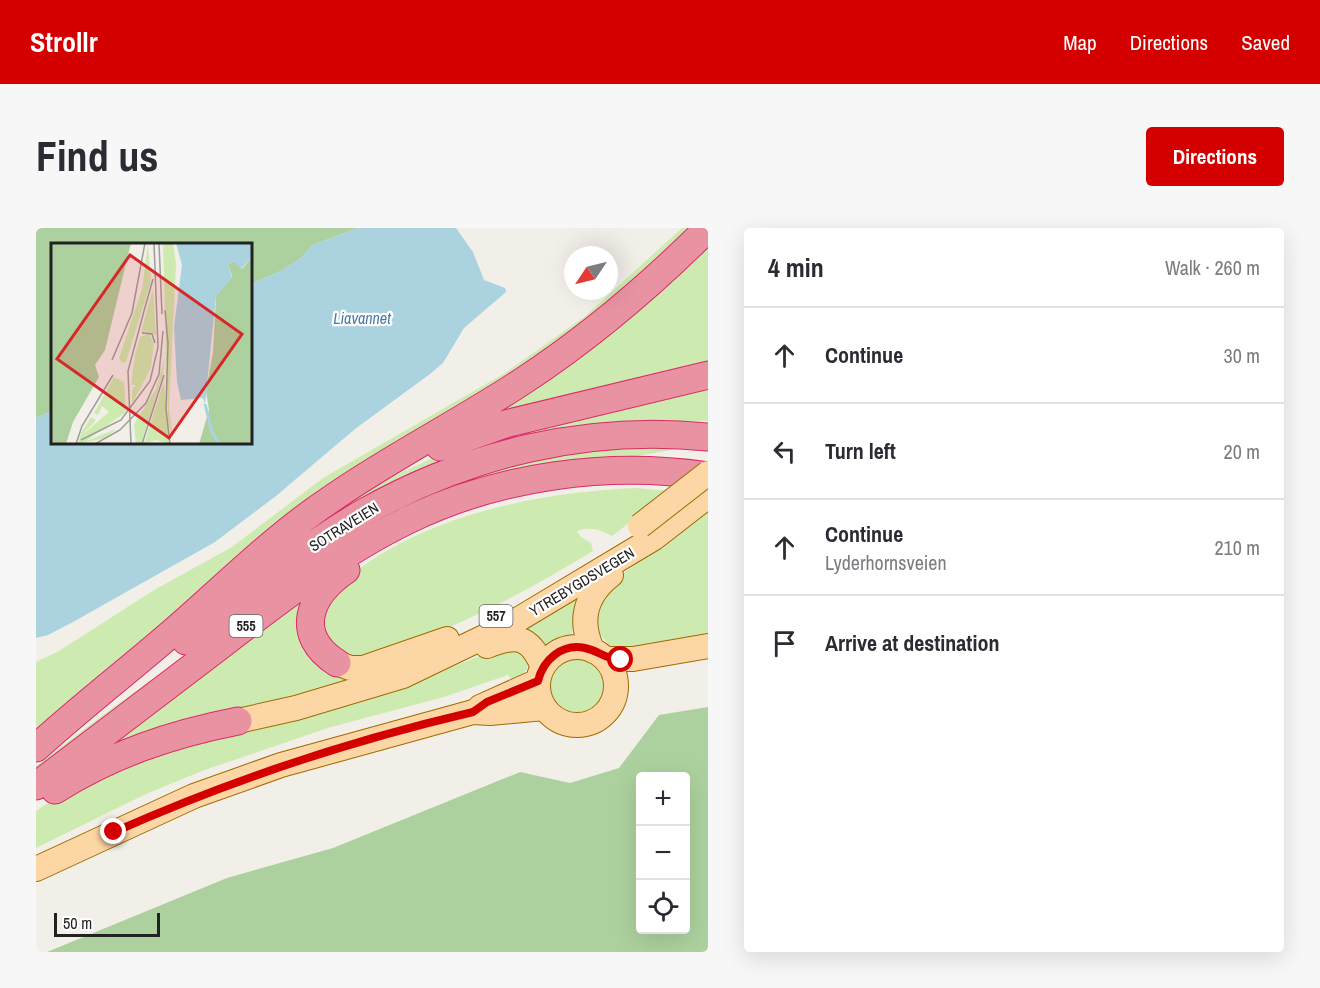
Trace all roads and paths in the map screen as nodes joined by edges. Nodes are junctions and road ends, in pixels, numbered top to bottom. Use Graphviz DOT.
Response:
graph roads {
  1 [pos="708,228"];
  2 [pos="708,375"];
  3 [pos="708,437"];
  4 [pos="372,474"];
  5 [pos="708,474"];
  6 [pos="473,495"];
  7 [pos="708,496"];
  8 [pos="647,532"];
  9 [pos="699,648"];
  10 [pos="599,655"];
  11 [pos="337,663"];
  12 [pos="541,674"];
  13 [pos="403,676"];
  14 [pos="616,689"];
  15 [pos="544,708"];
  16 [pos="473,712"];
  17 [pos="238,721"];
  18 [pos="36,748"];
  19 [pos="36,754"];
  20 [pos="36,786"];
  21 [pos="36,802"];
  22 [pos="36,869"];
  1 -- 4 [label="highway"];
  2 -- 4 [label="highway"];
  3 -- 19 [label="highway, SOTRAVEIEN / 555"];
  4 -- 18 [label="highway"];
  5 -- 6 [label="highway, SOTRAVEIEN / 555"];
  5 -- 8 [label="main road, 557, bridge"];
  6 -- 11 [label="highway, 555"];
  6 -- 20 [label="highway, SOTRAVEIEN / 555"];
  7 -- 8 [label="main road, YTREBYGDSVEGEN / 557"];
  8 -- 10 [label="main road, 557"];
  8 -- 11 [label="main road, 557"];
  8 -- 13 [label="main road, YTREBYGDSVEGEN / 557"];
  9 -- 10 [label="main road"];
  9 -- 14 [label="main road"];
  10 -- 12 [label="main road"];
  10 -- 14 [label="main road"];
  12 -- 13 [label="main road, 557"];
  12 -- 15 [label="main road"];
  12 -- 16 [label="main road"];
  13 -- 17 [label="main road, YTREBYGDSVEGEN / 557"];
  14 -- 15 [label="main road"];
  15 -- 16 [label="main road"];
  16 -- 22 [label="main road"];
  17 -- 21 [label="highway"];
}
